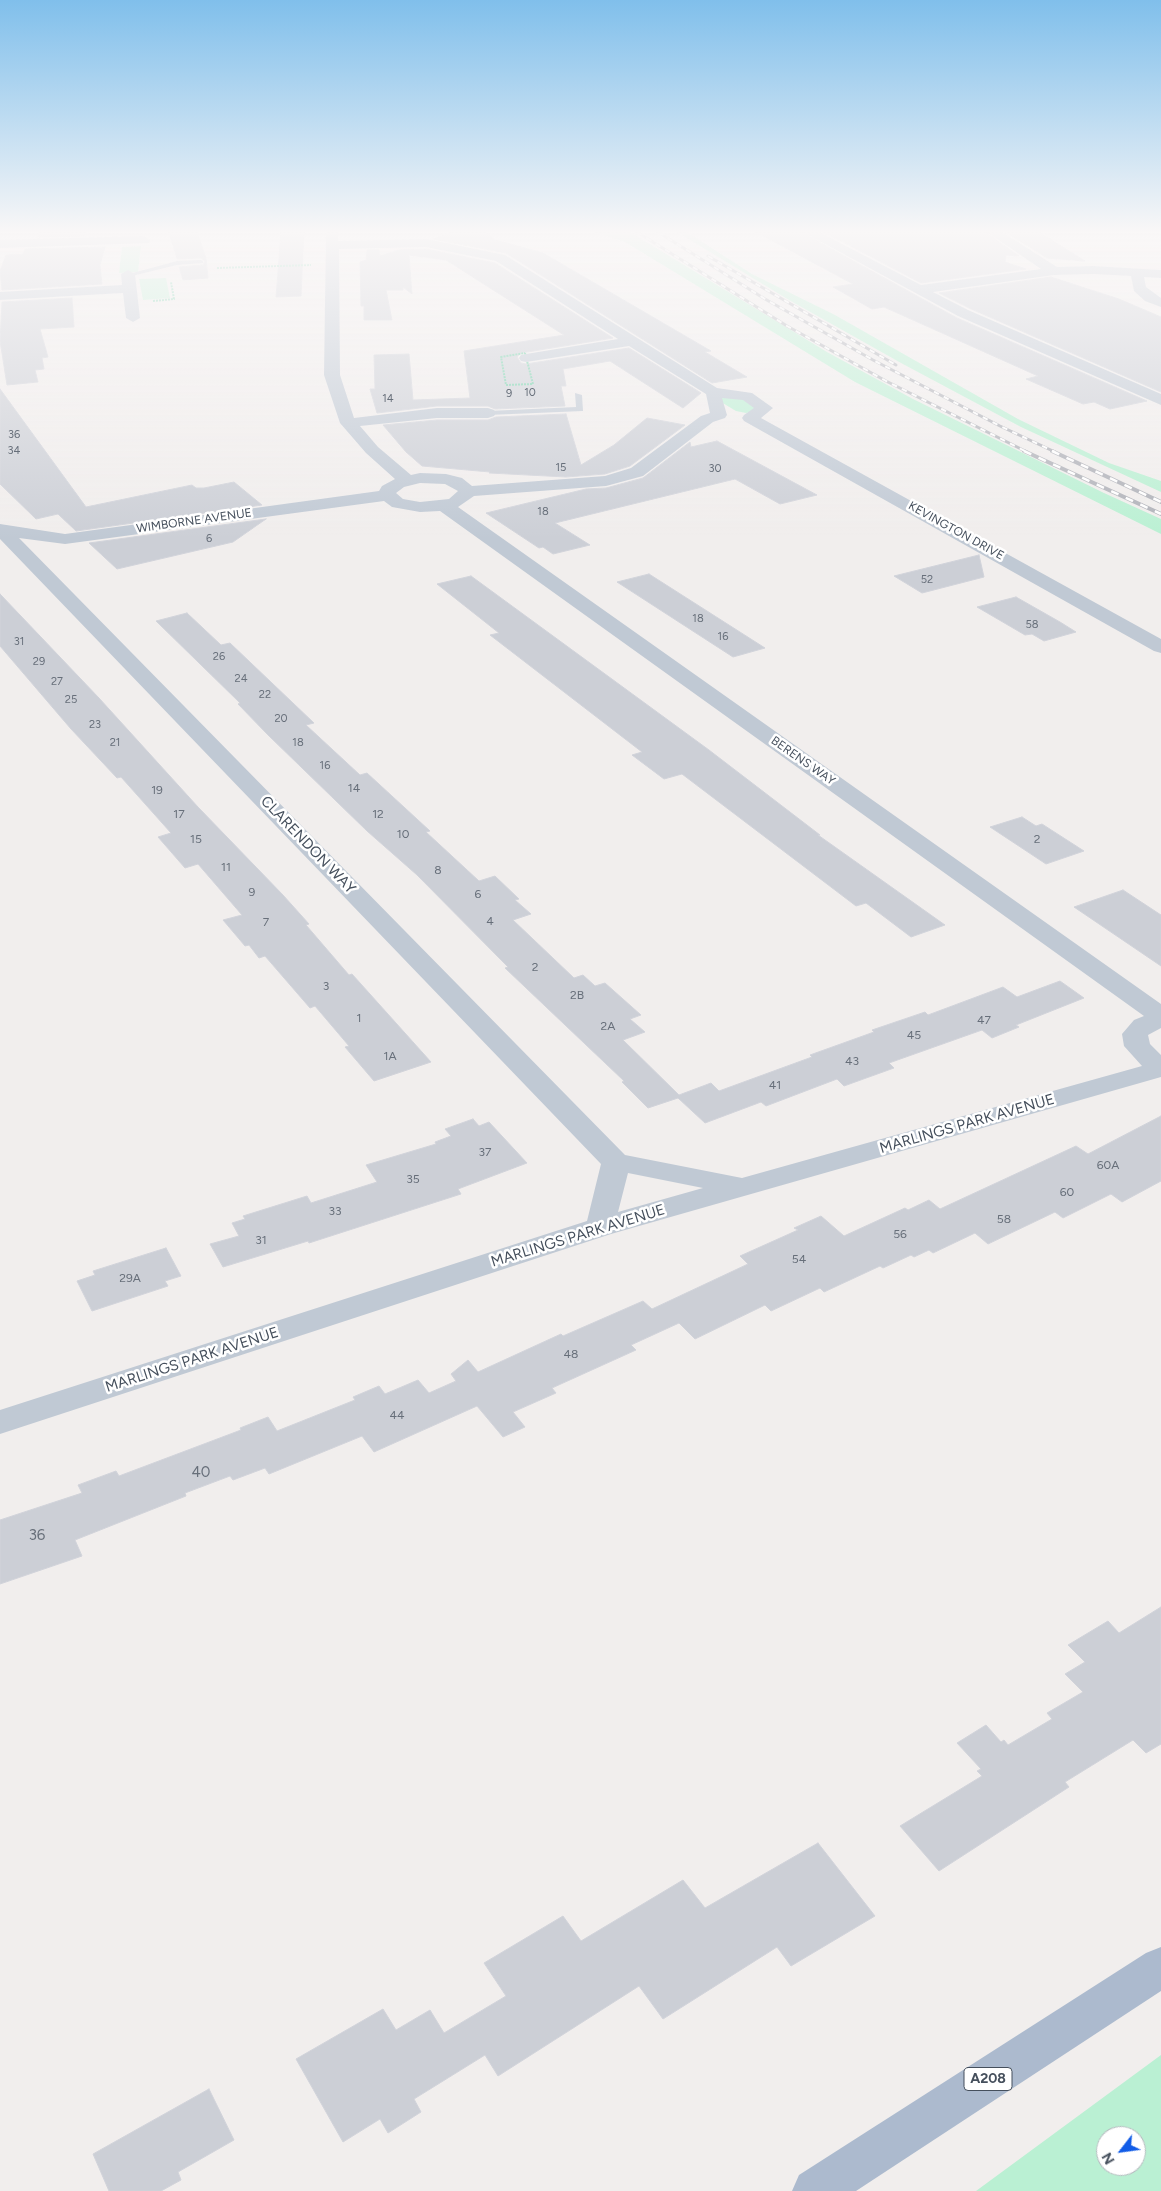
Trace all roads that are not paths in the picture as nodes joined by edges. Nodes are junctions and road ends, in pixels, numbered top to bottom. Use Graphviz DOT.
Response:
graph roads {
  1 [pos="332,334"];
  2 [pos="621,334"];
  3 [pos="1012,334"];
  4 [pos="632,341"];
  5 [pos="526,358"];
  6 [pos="713,392"];
  7 [pos="578,395"];
  8 [pos="1161,400"];
  9 [pos="488,413"];
  10 [pos="719,415"];
  11 [pos="750,418"];
  12 [pos="348,423"];
  13 [pos="408,480"];
  14 [pos="467,491"];
  15 [pos="387,495"];
  16 [pos="444,506"];
  17 [pos="0,530"];
  18 [pos="65,539"];
  19 [pos="38,565"];
  20 [pos="1161,647"];
  21 [pos="1161,1017"];
  22 [pos="1160,1069"];
  23 [pos="616,1162"];
  24 [pos="742,1187"];
  25 [pos="600,1227"];
  26 [pos="0,1422"];
  27 [pos="1161,1967"];
  28 [pos="815,2191"];
  1 -- 12 [label="street"];
  2 -- 4 [label="street"];
  3 -- 8 [label="street"];
  4 -- 5 [label="street"];
  4 -- 6 [label="street"];
  6 -- 10 [label="street"];
  6 -- 11 [label="street"];
  7 -- 9 [label="lane"];
  9 -- 12 [label="street"];
  10 -- 11 [label="street, KEVINGTON DRIVE"];
  10 -- 14 [label="street"];
  11 -- 20 [label="street, KEVINGTON DRIVE"];
  12 -- 13 [label="street"];
  13 -- 14 [label="street"];
  13 -- 15 [label="street"];
  14 -- 16 [label="street"];
  15 -- 16 [label="street"];
  15 -- 18 [label="street, WIMBORNE AVENUE"];
  16 -- 21 [label="street, BERENS WAY"];
  17 -- 18 [label="street, WIMBORNE AVENUE"];
  17 -- 19 [label="street, CLARENDON WAY"];
  18 -- 19 [label="street"];
  19 -- 23 [label="street, CLARENDON WAY"];
  21 -- 22 [label="street, BERENS WAY"];
  22 -- 24 [label="street, MARLINGS PARK AVENUE"];
  23 -- 24 [label="street"];
  23 -- 25 [label="street"];
  24 -- 25 [label="street, MARLINGS PARK AVENUE"];
  25 -- 26 [label="street, MARLINGS PARK AVENUE"];
  27 -- 28 [label="main road, A208"];
}
